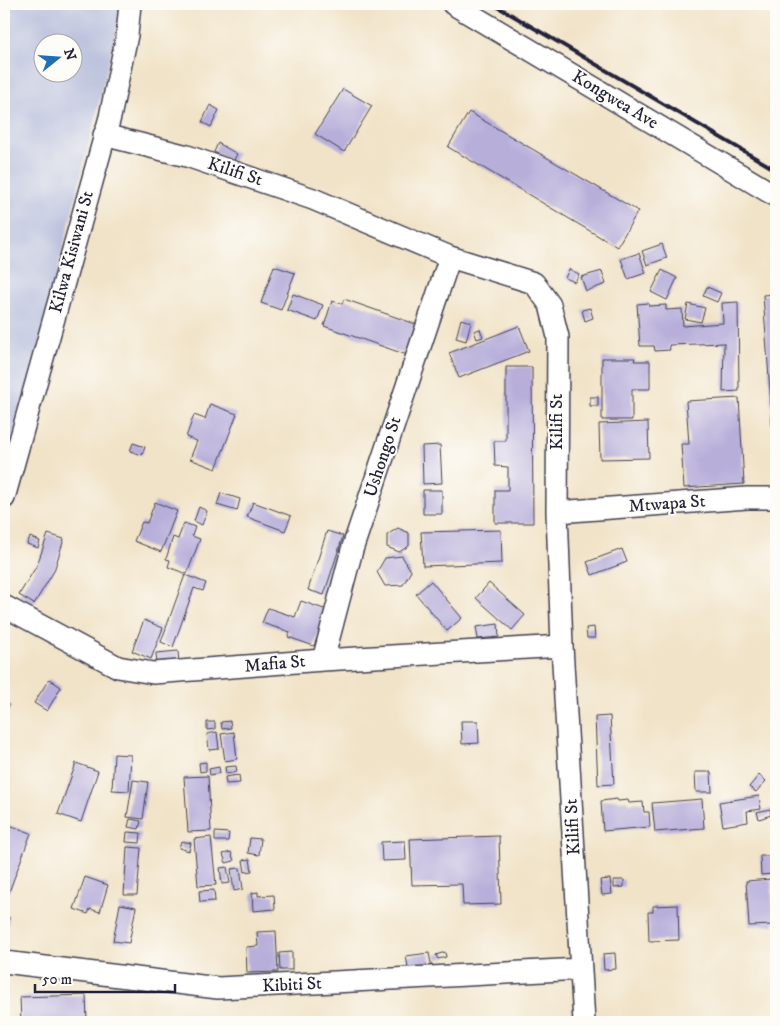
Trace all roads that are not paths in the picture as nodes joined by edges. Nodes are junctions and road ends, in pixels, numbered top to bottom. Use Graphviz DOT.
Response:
graph roads {
  1 [pos="130,4"];
  2 [pos="454,4"];
  3 [pos="104,135"];
  4 [pos="776,196"];
  5 [pos="450,256"];
  6 [pos="4,498"];
  7 [pos="776,498"];
  8 [pos="557,512"];
  9 [pos="4,606"];
  10 [pos="562,646"];
  11 [pos="324,660"];
  12 [pos="4,962"];
  13 [pos="581,969"];
  14 [pos="584,1022"];
  1 -- 3 [label="street, Kilwa Kisiwani St"];
  2 -- 4 [label="street, Kongwea Ave"];
  3 -- 5 [label="street, Kilifi St"];
  3 -- 6 [label="street, Kilwa Kisiwani St"];
  5 -- 8 [label="street, Kilifi St"];
  5 -- 11 [label="street, Ushongo St"];
  7 -- 8 [label="street, Mtwapa St"];
  8 -- 10 [label="street, Kilifi St"];
  9 -- 11 [label="street, Mafia St"];
  10 -- 11 [label="street, Mafia St"];
  10 -- 13 [label="street, Kilifi St"];
  12 -- 13 [label="street, Kibiti St"];
  13 -- 14 [label="street, Kilifi St"];
}
